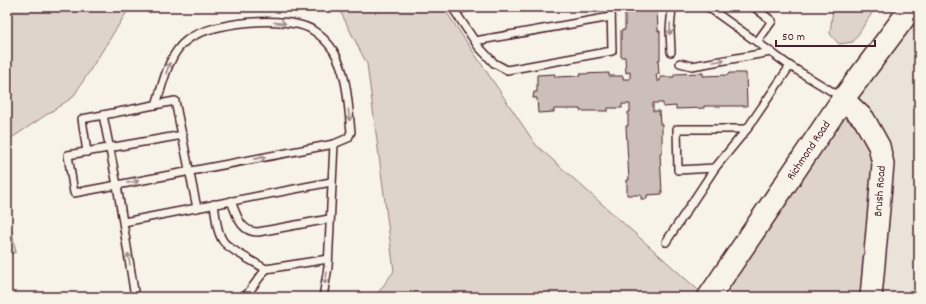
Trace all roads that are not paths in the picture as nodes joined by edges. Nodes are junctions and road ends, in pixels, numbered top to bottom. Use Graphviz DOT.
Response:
graph roads {
  1 [pos="468,7"];
  2 [pos="611,7"];
  3 [pos="672,7"];
  4 [pos="708,7"];
  5 [pos="754,7"];
  6 [pos="912,7"];
  7 [pos="453,8"];
  8 [pos="611,17"];
  9 [pos="475,40"];
  10 [pos="757,42"];
  11 [pos="671,52"];
  12 [pos="771,52"];
  13 [pos="680,62"];
  14 [pos="790,66"];
  15 [pos="843,99"];
  16 [pos="156,105"];
  17 [pos="103,115"];
  18 [pos="747,129"];
  19 [pos="182,135"];
  20 [pos="334,144"];
  21 [pos="110,148"];
  22 [pos="87,152"];
  23 [pos="715,168"];
  24 [pos="190,171"];
  25 [pos="331,182"];
  26 [pos="117,185"];
  27 [pos="231,201"];
  28 [pos="214,204"];
  29 [pos="197,208"];
  30 [pos="329,219"];
  31 [pos="124,222"];
  32 [pos="666,242"];
  33 [pos="328,259"];
  34 [pos="266,269"];
  35 [pos="136,297"];
  36 [pos="245,297"];
  37 [pos="323,297"];
  38 [pos="709,297"];
  39 [pos="871,297"];
  1 -- 7 [label="lane"];
  2 -- 8 [label="lane"];
  3 -- 11 [label="lane, one-way"];
  4 -- 10 [label="lane"];
  5 -- 10 [label="lane"];
  6 -- 15 [label="main road, Richmond Road"];
  7 -- 9 [label="lane"];
  8 -- 9 [label="lane"];
  8 -- 9 [label="lane"];
  10 -- 12 [label="lane"];
  13 -- 12 [label="lane, one-way"];
  12 -- 14 [label="lane"];
  14 -- 15 [label="lane"];
  14 -- 18 [label="lane"];
  15 -- 38 [label="main road, Richmond Road"];
  15 -- 39 [label="street, Brush Road"];
  16 -- 17 [label="lane"];
  16 -- 19 [label="lane"];
  16 -- 20 [label="lane, one-way"];
  17 -- 21 [label="lane"];
  17 -- 22 [label="lane"];
  18 -- 23 [label="lane"];
  18 -- 23 [label="lane"];
  19 -- 21 [label="lane"];
  19 -- 24 [label="lane"];
  24 -- 20 [label="lane, one-way"];
  20 -- 25 [label="lane"];
  21 -- 22 [label="lane"];
  21 -- 26 [label="lane"];
  22 -- 26 [label="lane"];
  23 -- 32 [label="lane"];
  26 -- 24 [label="lane, one-way"];
  24 -- 29 [label="lane"];
  25 -- 27 [label="lane"];
  25 -- 30 [label="lane"];
  26 -- 31 [label="lane"];
  27 -- 28 [label="lane"];
  27 -- 30 [label="lane"];
  28 -- 29 [label="lane"];
  28 -- 34 [label="lane"];
  29 -- 31 [label="lane"];
  30 -- 33 [label="lane"];
  35 -- 31 [label="lane, one-way"];
  33 -- 34 [label="lane"];
  33 -- 37 [label="lane, one-way"];
  34 -- 36 [label="lane"];
}
